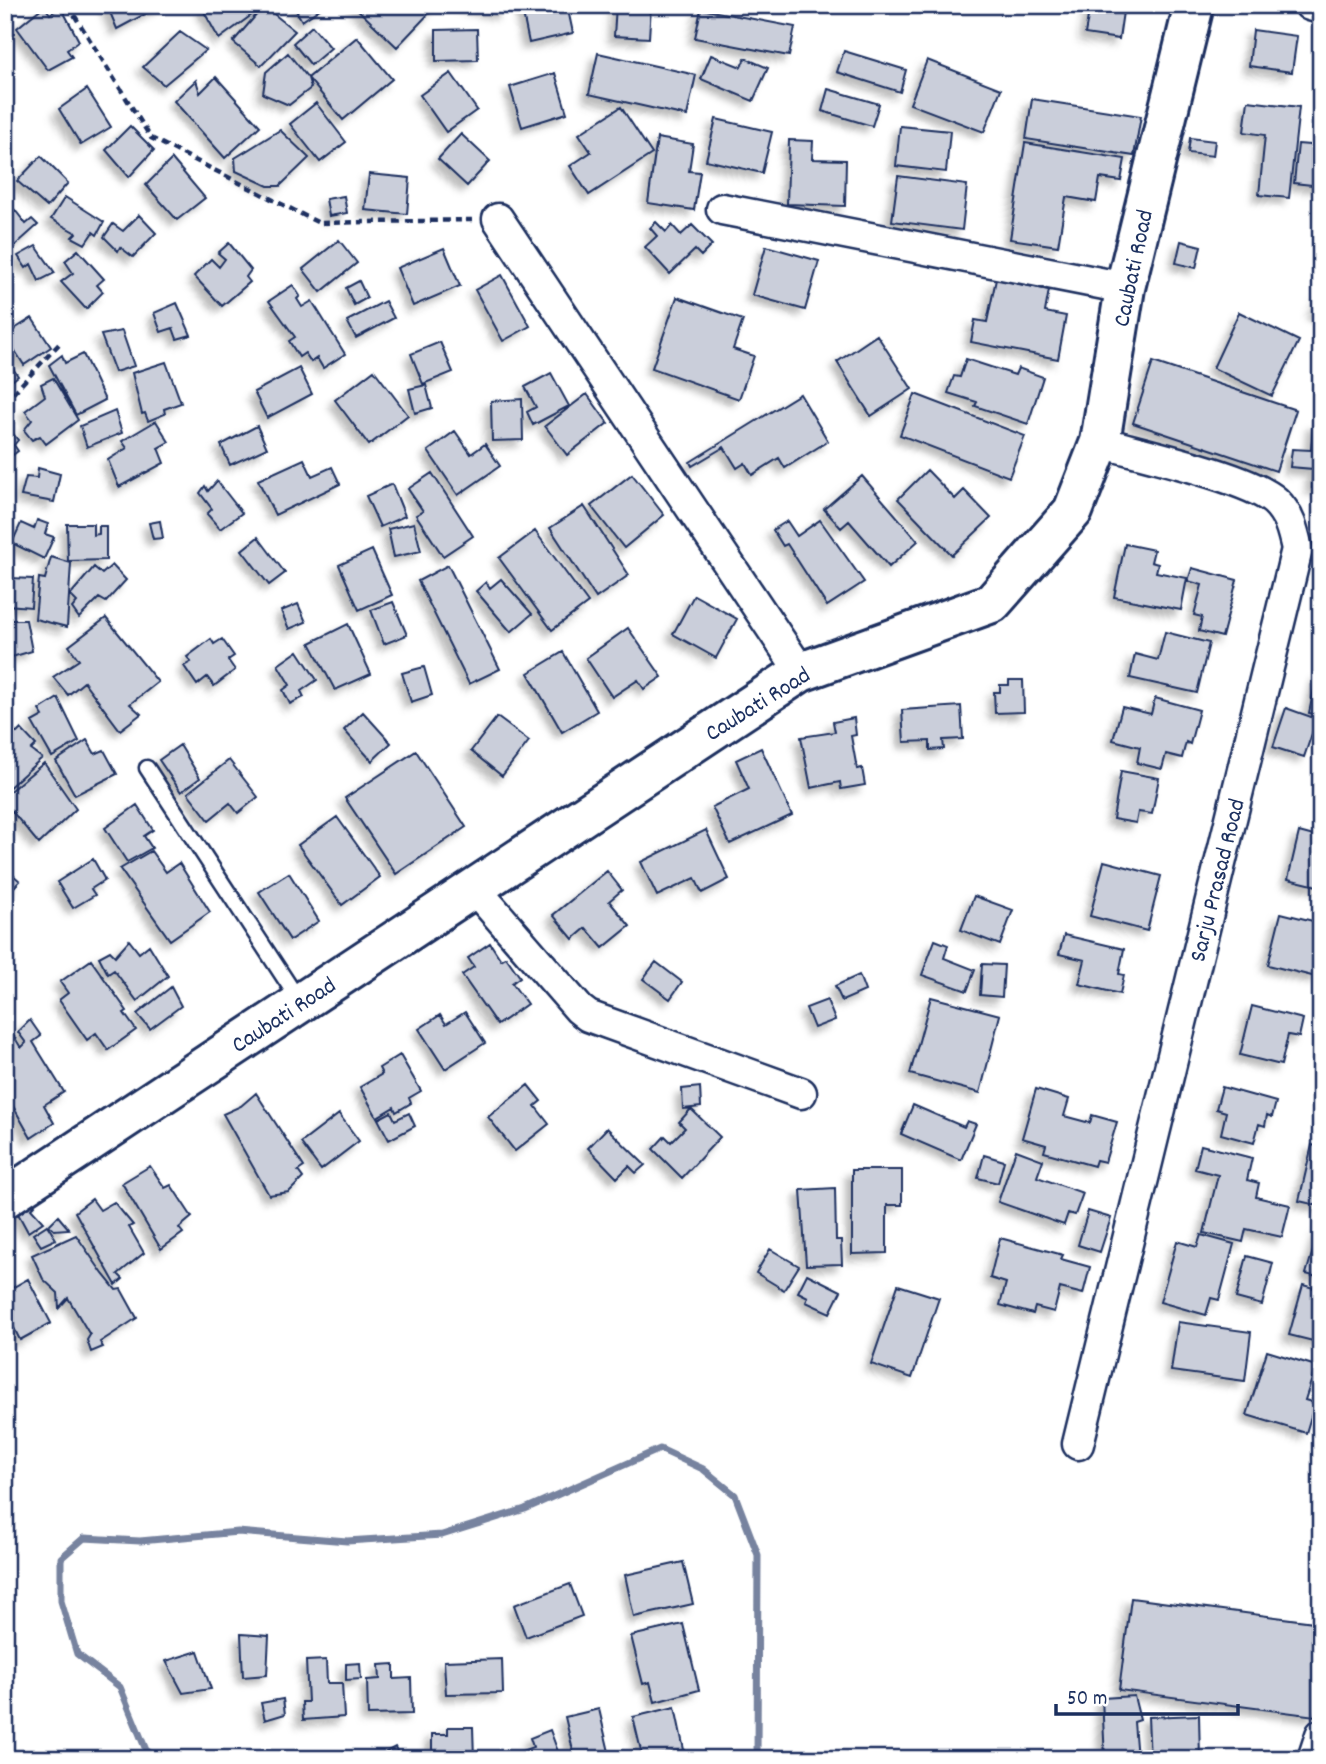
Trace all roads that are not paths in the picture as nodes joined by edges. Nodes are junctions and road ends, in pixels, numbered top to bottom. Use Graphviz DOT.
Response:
graph roads {
  1 [pos="1194,5"];
  2 [pos="1310,5"];
  3 [pos="1321,8"];
  4 [pos="722,209"];
  5 [pos="498,219"];
  6 [pos="1125,288"];
  7 [pos="1100,442"];
  8 [pos="801,672"];
  9 [pos="147,768"];
  10 [pos="474,888"];
  11 [pos="301,1003"];
  12 [pos="801,1093"];
  13 [pos="5,1198"];
  14 [pos="1078,1444"];
  15 [pos="1321,1734"];
  16 [pos="1313,1759"];
  1 -- 6 [label="street, Caubati Road"];
  2 -- 3 [label="street"];
  4 -- 6 [label="street"];
  5 -- 8 [label="street"];
  6 -- 7 [label="street, Caubati Road"];
  7 -- 8 [label="street, Caubati Road"];
  7 -- 14 [label="street, Sarju Prasad Road"];
  8 -- 10 [label="street, Caubati Road"];
  9 -- 11 [label="lane"];
  10 -- 11 [label="street, Caubati Road"];
  10 -- 12 [label="street"];
  11 -- 13 [label="street, Caubati Road"];
  15 -- 16 [label="street"];
}
